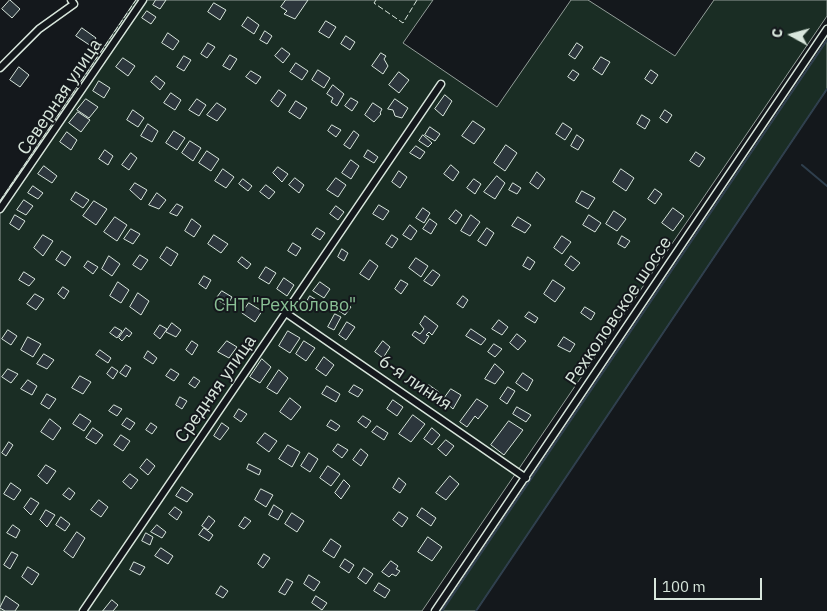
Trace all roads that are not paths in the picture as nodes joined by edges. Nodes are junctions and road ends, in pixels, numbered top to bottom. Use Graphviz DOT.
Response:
graph roads {
  1 [pos="71,0"];
  2 [pos="143,0"];
  3 [pos="827,29"];
  4 [pos="0,68"];
  5 [pos="441,84"];
  6 [pos="0,210"];
  7 [pos="286,313"];
  8 [pos="526,478"];
  9 [pos="83,611"];
  10 [pos="435,611"];
  1 -- 4 [label="street"];
  2 -- 6 [label="street, Северная улица"];
  3 -- 8 [label="street, Рехколовское шоссе"];
  5 -- 7 [label="street, Средняя улица"];
  7 -- 8 [label="street, 6-я линия"];
  7 -- 9 [label="street, Средняя улица"];
  8 -- 10 [label="street, Рехколовское шоссе"];
}
